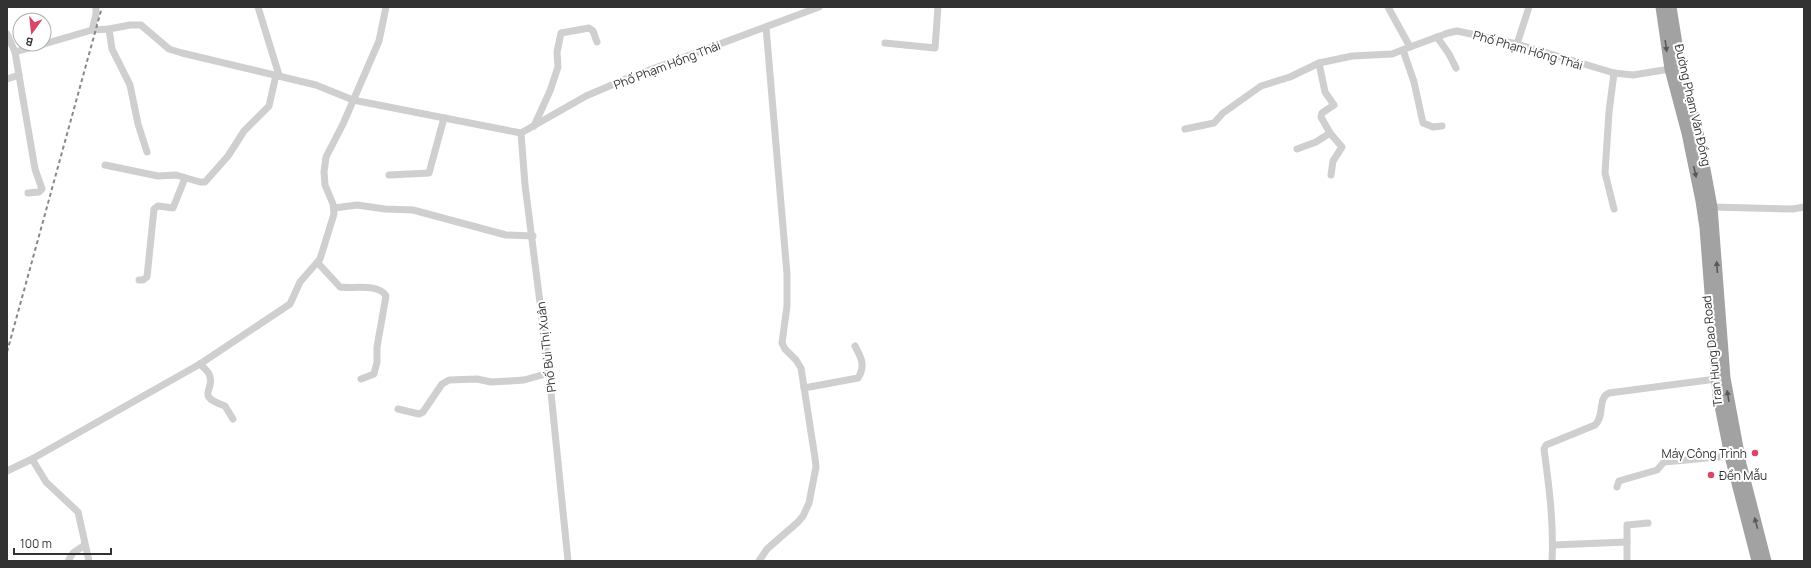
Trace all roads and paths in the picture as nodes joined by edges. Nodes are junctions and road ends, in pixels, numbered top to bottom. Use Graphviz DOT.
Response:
graph roads {
  1 [pos="96,7"];
  2 [pos="258,7"];
  3 [pos="386,7"];
  4 [pos="819,7"];
  5 [pos="938,7"];
  6 [pos="1388,7"];
  7 [pos="1529,7"];
  8 [pos="1661,7"];
  9 [pos="1671,7"];
  10 [pos="766,27"];
  11 [pos="109,29"];
  12 [pos="92,30"];
  13 [pos="7,34"];
  14 [pos="1437,37"];
  15 [pos="52,42"];
  16 [pos="597,42"];
  17 [pos="885,43"];
  18 [pos="1517,44"];
  19 [pos="12,45"];
  20 [pos="1406,49"];
  21 [pos="15,52"];
  22 [pos="1319,63"];
  23 [pos="1456,68"];
  24 [pos="1670,69"];
  25 [pos="1614,74"];
  26 [pos="20,75"];
  27 [pos="278,75"];
  28 [pos="7,79"];
  29 [pos="1682,95"];
  30 [pos="353,100"];
  31 [pos="444,118"];
  32 [pos="534,126"];
  33 [pos="1442,126"];
  34 [pos="1185,129"];
  35 [pos="521,133"];
  36 [pos="1330,133"];
  37 [pos="1297,149"];
  38 [pos="147,152"];
  39 [pos="105,165"];
  40 [pos="389,174"];
  41 [pos="1331,175"];
  42 [pos="185,178"];
  43 [pos="28,193"];
  44 [pos="1804,207"];
  45 [pos="334,208"];
  46 [pos="1707,208"];
  47 [pos="1614,209"];
  48 [pos="533,236"];
  49 [pos="318,263"];
  50 [pos="139,280"];
  51 [pos="855,346"];
  52 [pos="200,364"];
  53 [pos="549,373"];
  54 [pos="1716,379"];
  55 [pos="361,380"];
  56 [pos="804,388"];
  57 [pos="398,409"];
  58 [pos="233,419"];
  59 [pos="1730,456"];
  60 [pos="32,459"];
  61 [pos="7,470"];
  62 [pos="1617,487"];
  63 [pos="1648,523"];
  64 [pos="1627,542"];
  65 [pos="84,545"];
  66 [pos="1553,545"];
  67 [pos="68,561"];
  68 [pos="89,561"];
  69 [pos="568,561"];
  70 [pos="759,561"];
  71 [pos="1552,561"];
  72 [pos="1627,561"];
  73 [pos="1757,561"];
  74 [pos="1766,561"];
  1 -- 12 [label="street"];
  2 -- 27 [label="street"];
  3 -- 30 [label="street"];
  4 -- 10 [label="street, Phố Phạm Hồng Thái"];
  5 -- 17 [label="street"];
  6 -- 20 [label="street"];
  7 -- 18 [label="street"];
  8 -- 24 [label="highway, Đường Phạm Văn Đồng, one-way"];
  9 -- 29 [label="highway, Đường Phạm Văn Đồng"];
  10 -- 32 [label="street, Phố Phạm Hồng Thái"];
  10 -- 56 [label="street"];
  11 -- 12 [label="street"];
  11 -- 27 [label="street"];
  11 -- 38 [label="street"];
  12 -- 15 [label="street"];
  13 -- 19 [label="street"];
  14 -- 18 [label="street, Phố Phạm Hồng Thái"];
  14 -- 20 [label="street, Phố Phạm Hồng Thái"];
  14 -- 23 [label="street"];
  16 -- 32 [label="street"];
  18 -- 25 [label="street, Phố Phạm Hồng Thái"];
  20 -- 22 [label="street, Phố Phạm Hồng Thái"];
  20 -- 33 [label="street"];
  21 -- 26 [label="street"];
  22 -- 34 [label="street, Phố Phạm Hồng Thái"];
  22 -- 36 [label="street"];
  24 -- 25 [label="street, Phố Phạm Hồng Thái"];
  24 -- 29 [label="highway, Đường Phạm Văn Đồng"];
  25 -- 47 [label="street"];
  26 -- 28 [label="street"];
  26 -- 43 [label="street"];
  27 -- 30 [label="street"];
  27 -- 42 [label="street"];
  29 -- 46 [label="highway, Đường Phạm Văn Đồng"];
  30 -- 31 [label="street"];
  30 -- 45 [label="street"];
  31 -- 35 [label="street"];
  31 -- 40 [label="street"];
  32 -- 35 [label="street, Phố Phạm Hồng Thái"];
  35 -- 48 [label="street, Phố Bùi Thị Xuân"];
  36 -- 37 [label="street"];
  36 -- 41 [label="street"];
  39 -- 42 [label="street"];
  42 -- 50 [label="street"];
  44 -- 46 [label="street"];
  45 -- 48 [label="street"];
  45 -- 49 [label="street"];
  46 -- 54 [label="highway, Tran Hung Dao Road"];
  74 -- 46 [label="highway, Tran Hung Dao Road, one-way"];
  48 -- 53 [label="street, Phố Bùi Thị Xuân"];
  49 -- 52 [label="street"];
  49 -- 55 [label="street"];
  51 -- 56 [label="street"];
  52 -- 58 [label="street"];
  52 -- 60 [label="street"];
  53 -- 57 [label="street"];
  53 -- 69 [label="street, Phố Bùi Thị Xuân"];
  54 -- 59 [label="highway, Tran Hung Dao Road"];
  54 -- 66 [label="street"];
  56 -- 70 [label="street"];
  59 -- 62 [label="street"];
  59 -- 73 [label="highway, Tran Hung Dao Road"];
  60 -- 61 [label="street"];
  60 -- 65 [label="street"];
  63 -- 64 [label="street"];
  64 -- 66 [label="street"];
  64 -- 72 [label="street"];
  65 -- 67 [label="street"];
  65 -- 68 [label="street"];
  66 -- 71 [label="street"];
}
